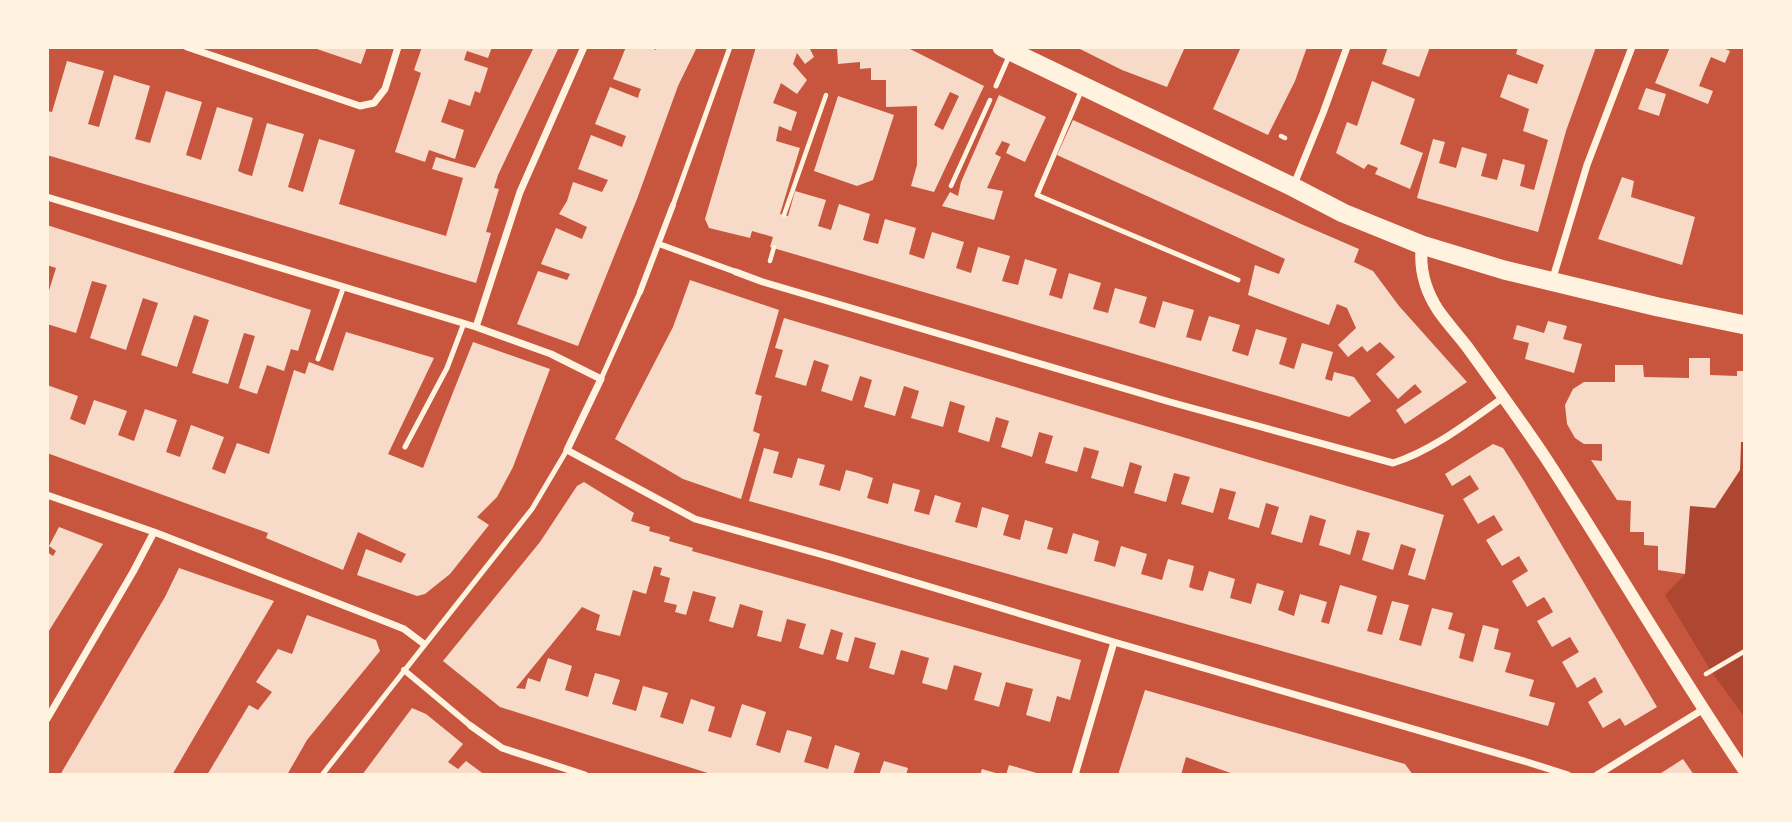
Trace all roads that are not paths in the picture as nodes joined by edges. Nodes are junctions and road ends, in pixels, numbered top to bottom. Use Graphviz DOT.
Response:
graph roads {
  1 [pos="187,47"];
  2 [pos="398,47"];
  3 [pos="584,47"];
  4 [pos="730,47"];
  5 [pos="1347,47"];
  6 [pos="1632,47"];
  7 [pos="1007,49"];
  8 [pos="996,86"];
  9 [pos="1083,86"];
  10 [pos="1293,187"];
  11 [pos="47,197"];
  12 [pos="673,205"];
  13 [pos="659,244"];
  14 [pos="1422,245"];
  15 [pos="736,272"];
  16 [pos="1238,280"];
  17 [pos="1552,282"];
  18 [pos="344,286"];
  19 [pos="640,292"];
  20 [pos="464,323"];
  21 [pos="1745,325"];
  22 [pos="476,327"];
  23 [pos="318,359"];
  24 [pos="601,379"];
  25 [pos="1504,397"];
  26 [pos="405,447"];
  27 [pos="567,450"];
  28 [pos="47,495"];
  29 [pos="154,532"];
  30 [pos="1114,642"];
  31 [pos="424,644"];
  32 [pos="404,670"];
  33 [pos="1702,710"];
  34 [pos="47,719"];
  35 [pos="471,726"];
  36 [pos="1745,772"];
  37 [pos="322,775"];
  38 [pos="585,775"];
  39 [pos="1076,775"];
  40 [pos="1568,775"];
  41 [pos="1597,775"];
  1 -- 2 [label="street"];
  3 -- 22 [label="street"];
  4 -- 12 [label="lane"];
  5 -- 10 [label="street"];
  6 -- 17 [label="street"];
  7 -- 8 [label="lane"];
  7 -- 9 [label="highway"];
  9 -- 10 [label="highway"];
  9 -- 16 [label="lane"];
  10 -- 14 [label="highway"];
  11 -- 18 [label="street"];
  12 -- 13 [label="street"];
  13 -- 15 [label="street"];
  13 -- 19 [label="street"];
  14 -- 17 [label="highway"];
  14 -- 25 [label="street"];
  15 -- 25 [label="street"];
  17 -- 21 [label="highway"];
  18 -- 20 [label="street"];
  18 -- 23 [label="lane"];
  19 -- 24 [label="lane"];
  20 -- 22 [label="street"];
  20 -- 26 [label="lane"];
  22 -- 24 [label="street"];
  24 -- 27 [label="street"];
  25 -- 33 [label="street"];
  27 -- 30 [label="street"];
  27 -- 31 [label="lane"];
  28 -- 29 [label="street"];
  29 -- 31 [label="street"];
  29 -- 34 [label="street"];
  30 -- 39 [label="street"];
  30 -- 40 [label="street"];
  31 -- 32 [label="lane"];
  32 -- 35 [label="street"];
  32 -- 37 [label="lane"];
  33 -- 36 [label="street"];
  33 -- 41 [label="street"];
  35 -- 38 [label="street"];
}
